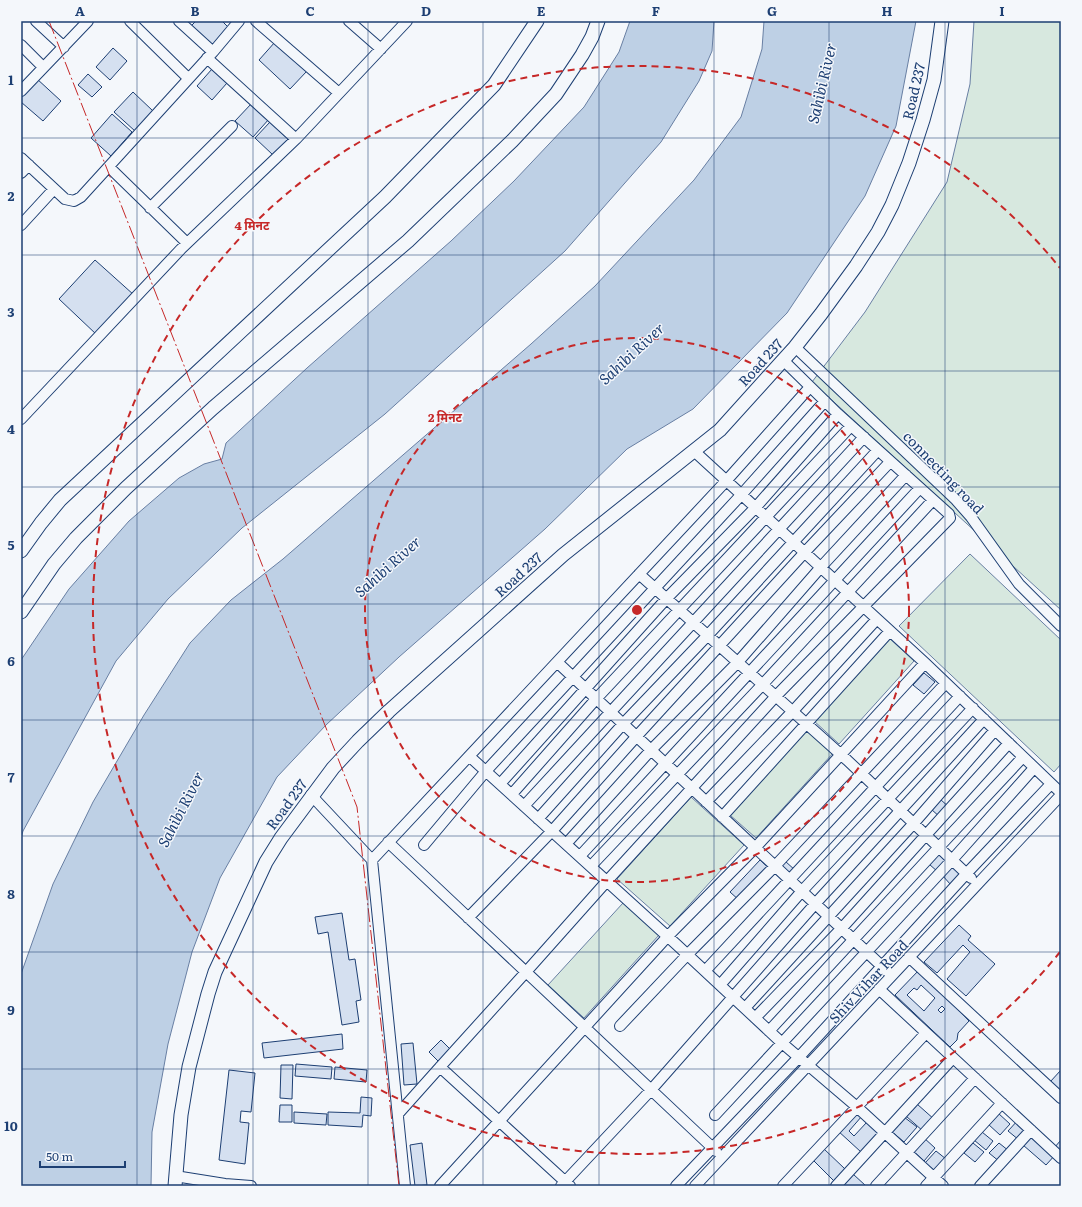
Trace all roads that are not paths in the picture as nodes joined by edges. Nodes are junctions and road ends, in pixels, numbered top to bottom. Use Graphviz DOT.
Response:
graph roads {
  1 [pos="36,21"];
  2 [pos="130,21"];
  3 [pos="180,21"];
  4 [pos="256,21"];
  5 [pos="349,21"];
  6 [pos="407,21"];
  7 [pos="537,21"];
  8 [pos="598,21"];
  9 [pos="942,21"];
  10 [pos="83,23"];
  11 [pos="233,23"];
  12 [pos="21,46"];
  13 [pos="64,47"];
  14 [pos="381,49"];
  15 [pos="210,55"];
  16 [pos="43,67"];
  17 [pos="188,78"];
  18 [pos="21,91"];
  19 [pos="339,93"];
  20 [pos="232,126"];
  21 [pos="296,139"];
  22 [pos="25,161"];
  23 [pos="109,167"];
  24 [pos="21,173"];
  25 [pos="54,189"];
  26 [pos="150,208"];
  27 [pos="21,225"];
  28 [pos="186,244"];
  29 [pos="795,347"];
  30 [pos="784,361"];
  31 [pos="810,387"];
  32 [pos="825,401"];
  33 [pos="838,414"];
  34 [pos="21,419"];
  35 [pos="852,426"];
  36 [pos="864,437"];
  37 [pos="878,450"];
  38 [pos="694,451"];
  39 [pos="890,462"];
  40 [pos="906,475"];
  41 [pos="727,480"];
  42 [pos="920,488"];
  43 [pos="742,494"];
  44 [pos="933,500"];
  45 [pos="756,507"];
  46 [pos="767,517"];
  47 [pos="780,529"];
  48 [pos="793,541"];
  49 [pos="21,551"];
  50 [pos="805,552"];
  51 [pos="821,567"];
  52 [pos="639,574"];
  53 [pos="835,580"];
  54 [pos="655,588"];
  55 [pos="847,591"];
  56 [pos="667,598"];
  57 [pos="864,606"];
  58 [pos="680,610"];
  59 [pos="21,612"];
  60 [pos="877,619"];
  61 [pos="694,622"];
  62 [pos="1061,626"];
  63 [pos="890,631"];
  64 [pos="708,635"];
  65 [pos="720,646"];
  66 [pos="557,662"];
  67 [pos="738,662"];
  68 [pos="925,663"];
  69 [pos="750,673"];
  70 [pos="572,677"];
  71 [pos="946,683"];
  72 [pos="763,684"];
  73 [pos="585,688"];
  74 [pos="776,696"];
  75 [pos="960,696"];
  76 [pos="596,699"];
  77 [pos="972,708"];
  78 [pos="793,711"];
  79 [pos="610,712"];
  80 [pos="984,719"];
  81 [pos="807,723"];
  82 [pos="623,724"];
  83 [pos="995,730"];
  84 [pos="636,737"];
  85 [pos="1009,743"];
  86 [pos="651,750"];
  87 [pos="842,754"];
  88 [pos="469,756"];
  89 [pos="1024,757"];
  90 [pos="665,764"];
  91 [pos="1034,768"];
  92 [pos="486,771"];
  93 [pos="861,772"];
  94 [pos="677,775"];
  95 [pos="500,784"];
  96 [pos="1052,784"];
  97 [pos="876,787"];
  98 [pos="692,789"];
  99 [pos="512,794"];
  100 [pos="1061,794"];
  101 [pos="311,795"];
  102 [pos="889,799"];
  103 [pos="706,802"];
  104 [pos="524,806"];
  105 [pos="901,811"];
  106 [pos="722,816"];
  107 [pos="538,818"];
  108 [pos="914,823"];
  109 [pos="552,831"];
  110 [pos="926,835"];
  111 [pos="388,842"];
  112 [pos="566,844"];
  113 [pos="424,845"];
  114 [pos="939,846"];
  115 [pos="755,848"];
  116 [pos="580,856"];
  117 [pos="372,860"];
  118 [pos="952,860"];
  119 [pos="591,866"];
  120 [pos="775,866"];
  121 [pos="967,873"];
  122 [pos="790,880"];
  123 [pos="607,881"];
  124 [pos="978,884"];
  125 [pos="802,891"];
  126 [pos="815,904"];
  127 [pos="828,916"];
  128 [pos="468,918"];
  129 [pos="842,928"];
  130 [pos="668,936"];
  131 [pos="854,939"];
  132 [pos="867,952"];
  133 [pos="688,954"];
  134 [pos="909,957"];
  135 [pos="883,966"];
  136 [pos="705,971"];
  137 [pos="526,972"];
  138 [pos="892,975"];
  139 [pos="720,985"];
  140 [pos="879,989"];
  141 [pos="733,998"];
  142 [pos="744,1008"];
  143 [pos="755,1018"];
  144 [pos="620,1026"];
  145 [pos="585,1028"];
  146 [pos="769,1031"];
  147 [pos="926,1033"];
  148 [pos="782,1043"];
  149 [pos="799,1056"];
  150 [pos="953,1058"];
  151 [pos="810,1065"];
  152 [pos="440,1067"];
  153 [pos="975,1078"];
  154 [pos="650,1090"];
  155 [pos="1061,1098"];
  156 [pos="1002,1103"];
  157 [pos="856,1107"];
  158 [pos="398,1114"];
  159 [pos="715,1115"];
  160 [pos="499,1122"];
  161 [pos="1031,1130"];
  162 [pos="885,1133"];
  163 [pos="712,1148"];
  164 [pos="906,1153"];
  165 [pos="722,1157"];
  166 [pos="1061,1158"];
  167 [pos="934,1178"];
  168 [pos="175,1181"];
  169 [pos="225,1185"];
  170 [pos="565,1185"];
  171 [pos="251,1186"];
  172 [pos="405,1186"];
  173 [pos="440,1186"];
  174 [pos="676,1186"];
  175 [pos="695,1186"];
  176 [pos="783,1186"];
  177 [pos="836,1186"];
  178 [pos="876,1186"];
  179 [pos="926,1186"];
  180 [pos="943,1186"];
  181 [pos="980,1186"];
  1 -- 13 [label="street"];
  2 -- 17 [label="street"];
  3 -- 15 [label="street"];
  4 -- 19 [label="street"];
  5 -- 14 [label="street"];
  6 -- 14 [label="street"];
  7 -- 49 [label="street"];
  8 -- 59 [label="street"];
  9 -- 29 [label="street, Road 237"];
  10 -- 13 [label="street"];
  11 -- 15 [label="street"];
  12 -- 16 [label="street"];
  13 -- 16 [label="street"];
  14 -- 19 [label="street"];
  15 -- 17 [label="street"];
  15 -- 21 [label="street"];
  16 -- 18 [label="street"];
  17 -- 23 [label="street"];
  19 -- 21 [label="street"];
  20 -- 26 [label="street"];
  21 -- 28 [label="street"];
  22 -- 24 [label="street"];
  22 -- 25 [label="street"];
  23 -- 25 [label="street"];
  23 -- 26 [label="street"];
  25 -- 27 [label="street"];
  26 -- 28 [label="street"];
  28 -- 34 [label="street"];
  29 -- 30 [label="street, Road 237"];
  29 -- 62 [label="street, connecting road"];
  30 -- 31 [label="street"];
  30 -- 38 [label="street, Road 237"];
  31 -- 32 [label="street"];
  31 -- 41 [label="street"];
  32 -- 33 [label="street"];
  32 -- 43 [label="street"];
  33 -- 35 [label="street"];
  33 -- 45 [label="street"];
  35 -- 36 [label="street"];
  35 -- 46 [label="street"];
  36 -- 37 [label="street"];
  36 -- 47 [label="street"];
  37 -- 39 [label="street"];
  37 -- 48 [label="street"];
  38 -- 41 [label="street"];
  38 -- 101 [label="street, Road 237"];
  39 -- 40 [label="street"];
  39 -- 50 [label="street"];
  40 -- 42 [label="street"];
  40 -- 51 [label="street"];
  41 -- 43 [label="street"];
  41 -- 52 [label="street"];
  42 -- 44 [label="street"];
  42 -- 53 [label="street"];
  43 -- 45 [label="street"];
  43 -- 54 [label="street"];
  44 -- 55 [label="street"];
  44 -- 57 [label="street"];
  45 -- 46 [label="street"];
  45 -- 56 [label="street"];
  46 -- 47 [label="street"];
  46 -- 58 [label="street"];
  47 -- 48 [label="street"];
  47 -- 61 [label="street"];
  48 -- 50 [label="street"];
  48 -- 64 [label="street"];
  50 -- 51 [label="street"];
  50 -- 65 [label="street"];
  51 -- 53 [label="street"];
  51 -- 67 [label="street"];
  52 -- 54 [label="street"];
  52 -- 66 [label="street"];
  53 -- 55 [label="street"];
  53 -- 69 [label="street"];
  54 -- 56 [label="street"];
  54 -- 70 [label="street"];
  55 -- 57 [label="street"];
  55 -- 72 [label="street"];
  56 -- 58 [label="street"];
  56 -- 73 [label="street"];
  57 -- 60 [label="street"];
  57 -- 74 [label="street"];
  58 -- 61 [label="street"];
  58 -- 76 [label="street"];
  60 -- 63 [label="street"];
  60 -- 78 [label="street"];
  61 -- 64 [label="street"];
  61 -- 79 [label="street"];
  63 -- 68 [label="street"];
  63 -- 81 [label="street"];
  64 -- 65 [label="street"];
  64 -- 82 [label="street"];
  65 -- 67 [label="street"];
  65 -- 84 [label="street"];
  66 -- 70 [label="street"];
  66 -- 88 [label="street"];
  67 -- 69 [label="street"];
  67 -- 86 [label="street"];
  68 -- 71 [label="street"];
  68 -- 87 [label="street"];
  69 -- 72 [label="street"];
  69 -- 90 [label="street"];
  70 -- 73 [label="street"];
  70 -- 92 [label="street"];
  71 -- 75 [label="street"];
  71 -- 93 [label="street"];
  72 -- 74 [label="street"];
  72 -- 94 [label="street"];
  73 -- 76 [label="street"];
  73 -- 95 [label="street"];
  74 -- 78 [label="street"];
  74 -- 98 [label="street"];
  75 -- 77 [label="street"];
  75 -- 97 [label="street"];
  76 -- 79 [label="street"];
  76 -- 99 [label="street"];
  77 -- 80 [label="street"];
  77 -- 102 [label="street"];
  78 -- 81 [label="street"];
  78 -- 103 [label="street"];
  79 -- 82 [label="street"];
  79 -- 104 [label="street"];
  80 -- 83 [label="street"];
  80 -- 105 [label="street"];
  81 -- 87 [label="street"];
  81 -- 106 [label="street"];
  82 -- 84 [label="street"];
  82 -- 107 [label="street"];
  83 -- 85 [label="street"];
  83 -- 108 [label="street"];
  84 -- 86 [label="street"];
  84 -- 109 [label="street"];
  85 -- 89 [label="street"];
  85 -- 110 [label="street"];
  86 -- 90 [label="street"];
  86 -- 112 [label="street"];
  87 -- 93 [label="street"];
  87 -- 115 [label="street"];
  88 -- 92 [label="street"];
  88 -- 111 [label="street"];
  89 -- 91 [label="street"];
  89 -- 114 [label="street"];
  90 -- 94 [label="street"];
  90 -- 116 [label="street"];
  91 -- 96 [label="street"];
  91 -- 118 [label="street"];
  92 -- 95 [label="street"];
  92 -- 113 [label="street"];
  93 -- 97 [label="street"];
  93 -- 120 [label="street"];
  94 -- 98 [label="street"];
  94 -- 119 [label="street"];
  95 -- 99 [label="street"];
  96 -- 100 [label="street"];
  96 -- 121 [label="street"];
  97 -- 102 [label="street"];
  97 -- 122 [label="street"];
  98 -- 103 [label="street"];
  98 -- 123 [label="street"];
  99 -- 104 [label="street"];
  100 -- 124 [label="street, Shiv Vihar Road"];
  101 -- 117 [label="street"];
  101 -- 168 [label="street, Road 237"];
  102 -- 105 [label="street"];
  102 -- 125 [label="street"];
  103 -- 106 [label="street"];
  104 -- 107 [label="street"];
  105 -- 108 [label="street"];
  105 -- 126 [label="street"];
  106 -- 115 [label="street"];
  107 -- 109 [label="street"];
  108 -- 110 [label="street"];
  108 -- 127 [label="street"];
  109 -- 112 [label="street"];
  109 -- 128 [label="street"];
  110 -- 114 [label="street"];
  110 -- 129 [label="street"];
  111 -- 117 [label="street"];
  111 -- 128 [label="street"];
  112 -- 116 [label="street"];
  114 -- 118 [label="street"];
  114 -- 131 [label="street"];
  115 -- 120 [label="street"];
  115 -- 130 [label="street"];
  116 -- 119 [label="street"];
  117 -- 158 [label="street"];
  118 -- 121 [label="street"];
  118 -- 132 [label="street"];
  119 -- 123 [label="street"];
  120 -- 122 [label="street"];
  120 -- 133 [label="street"];
  121 -- 124 [label="street"];
  121 -- 135 [label="street"];
  122 -- 125 [label="street"];
  122 -- 136 [label="street"];
  123 -- 130 [label="street"];
  123 -- 137 [label="street"];
  124 -- 134 [label="street, Shiv Vihar Road"];
  125 -- 126 [label="street"];
  125 -- 139 [label="street"];
  126 -- 127 [label="street"];
  126 -- 141 [label="street"];
  127 -- 129 [label="street"];
  127 -- 142 [label="street"];
  128 -- 137 [label="street"];
  129 -- 131 [label="street"];
  129 -- 143 [label="street"];
  130 -- 133 [label="street"];
  130 -- 145 [label="street"];
  131 -- 132 [label="street"];
  131 -- 146 [label="street"];
  132 -- 135 [label="street"];
  132 -- 148 [label="street"];
  133 -- 136 [label="street"];
  133 -- 144 [label="street"];
  134 -- 138 [label="street, Shiv Vihar Road"];
  134 -- 155 [label="street"];
  135 -- 138 [label="street"];
  135 -- 149 [label="street"];
  136 -- 139 [label="street"];
  137 -- 145 [label="street"];
  137 -- 152 [label="street"];
  138 -- 140 [label="street, Shiv Vihar Road"];
  139 -- 141 [label="street"];
  140 -- 147 [label="street"];
  140 -- 151 [label="street, Shiv Vihar Road"];
  141 -- 142 [label="street"];
  141 -- 154 [label="street"];
  142 -- 143 [label="street"];
  143 -- 146 [label="street"];
  145 -- 154 [label="street"];
  145 -- 160 [label="street"];
  146 -- 148 [label="street"];
  147 -- 150 [label="street"];
  147 -- 157 [label="street"];
  148 -- 149 [label="street"];
  148 -- 159 [label="street"];
  149 -- 151 [label="street"];
  149 -- 163 [label="street"];
  150 -- 153 [label="street"];
  150 -- 162 [label="street"];
  151 -- 157 [label="street"];
  151 -- 165 [label="street, Shiv Vihar Road"];
  152 -- 158 [label="street"];
  152 -- 160 [label="street"];
  153 -- 156 [label="street"];
  153 -- 164 [label="street"];
  154 -- 163 [label="street"];
  154 -- 170 [label="street"];
  156 -- 161 [label="street"];
  156 -- 167 [label="street"];
  157 -- 162 [label="street"];
  157 -- 176 [label="street"];
  158 -- 172 [label="street"];
  160 -- 170 [label="street"];
  160 -- 173 [label="street"];
  161 -- 166 [label="street"];
  161 -- 181 [label="street"];
  162 -- 164 [label="street"];
  162 -- 177 [label="street"];
  163 -- 165 [label="street"];
  163 -- 174 [label="street"];
  164 -- 167 [label="street"];
  164 -- 178 [label="street"];
  165 -- 175 [label="street, Shiv Vihar Road"];
  167 -- 179 [label="street"];
  167 -- 180 [label="street"];
  168 -- 169 [label="street"];
  169 -- 171 [label="street"];
}
